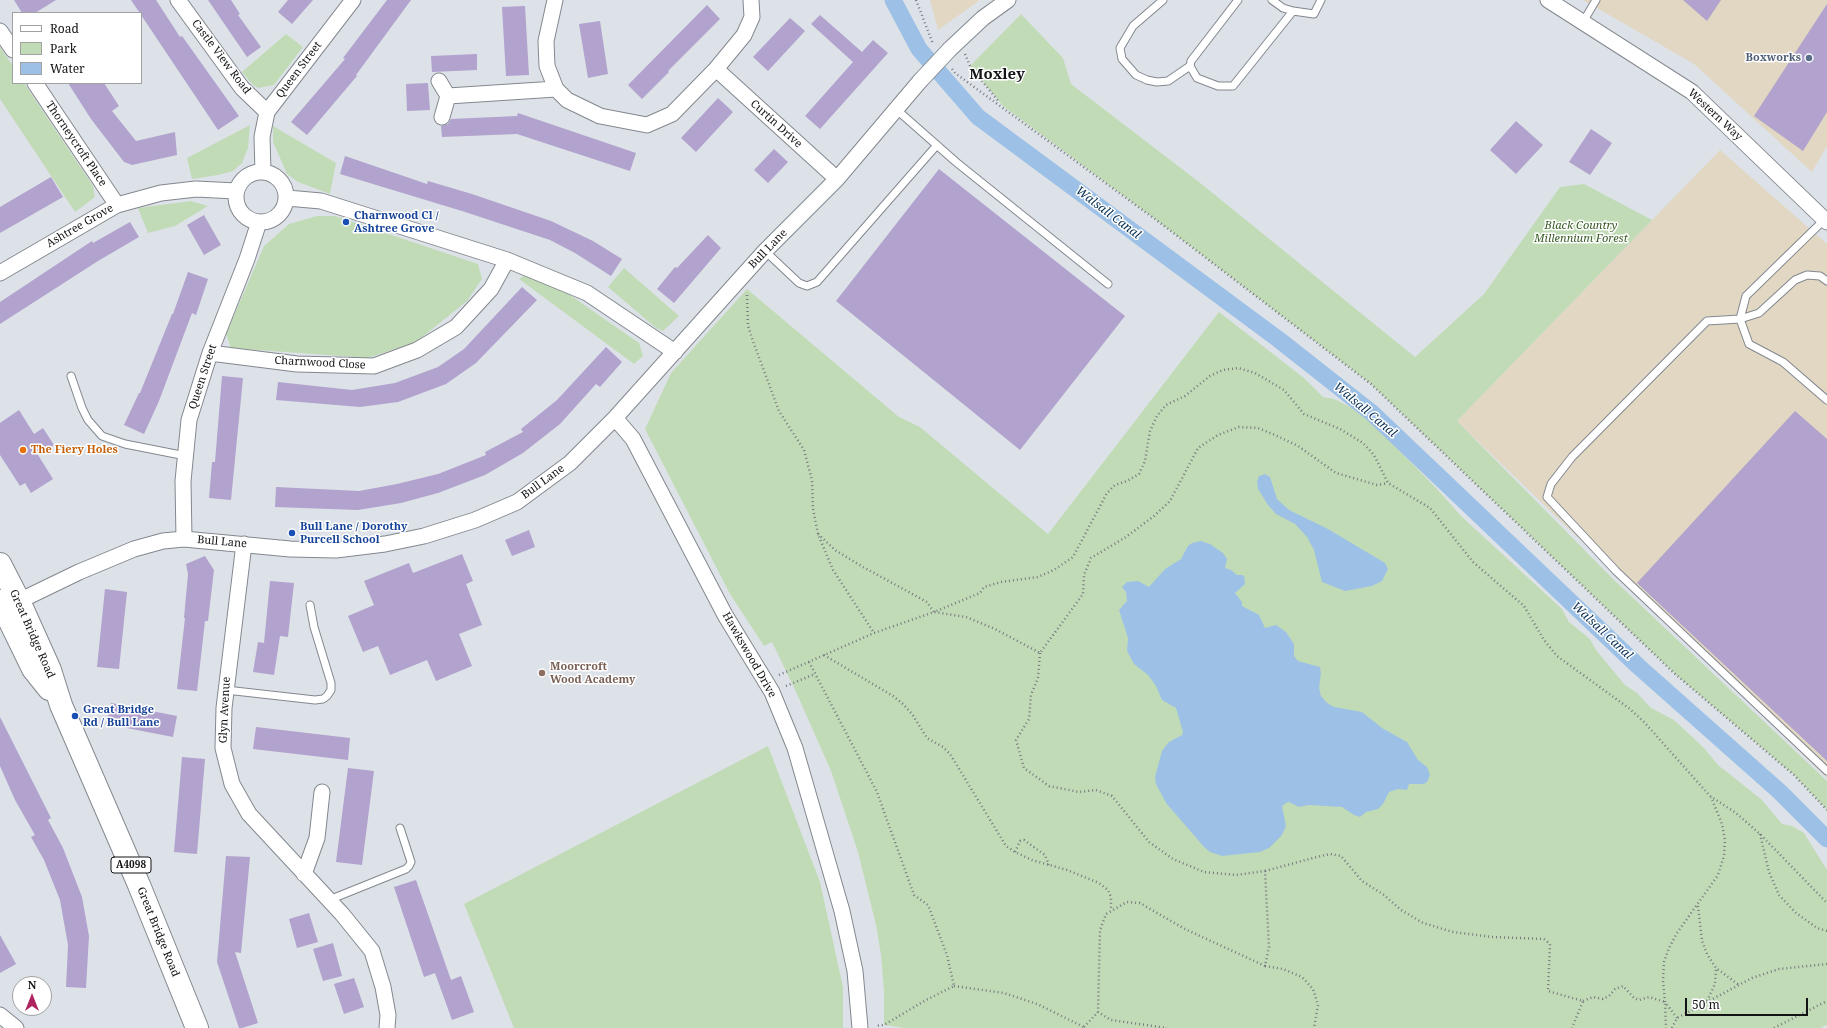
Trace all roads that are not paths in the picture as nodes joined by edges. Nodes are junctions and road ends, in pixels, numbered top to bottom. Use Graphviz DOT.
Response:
graph roads {
  1 [pos="178,0"];
  2 [pos="353,0"];
  3 [pos="555,0"];
  4 [pos="751,0"];
  5 [pos="1008,0"];
  6 [pos="1163,0"];
  7 [pos="1238,0"];
  8 [pos="1272,0"];
  9 [pos="1321,0"];
  10 [pos="1548,0"];
  11 [pos="1596,0"];
  12 [pos="1293,12"];
  13 [pos="1582,22"];
  14 [pos="0,31"];
  15 [pos="12,49"];
  16 [pos="1190,66"];
  17 [pos="716,69"];
  18 [pos="439,81"];
  19 [pos="36,84"];
  20 [pos="556,89"];
  21 [pos="448,96"];
  22 [pos="897,110"];
  23 [pos="267,112"];
  24 [pos="442,117"];
  25 [pos="937,146"];
  26 [pos="263,172"];
  27 [pos="837,179"];
  28 [pos="236,191"];
  29 [pos="287,198"];
  30 [pos="117,204"];
  31 [pos="1826,218"];
  32 [pos="259,222"];
  33 [pos="765,252"];
  34 [pos="507,260"];
  35 [pos="0,273"];
  36 [pos="1827,281"];
  37 [pos="1108,284"];
  38 [pos="1740,319"];
  39 [pos="210,352"];
  40 [pos="675,352"];
  41 [pos="70,376"];
  42 [pos="1827,400"];
  43 [pos="615,418"];
  44 [pos="186,456"];
  45 [pos="184,539"];
  46 [pos="244,544"];
  47 [pos="0,564"];
  48 [pos="6,598"];
  49 [pos="310,605"];
  50 [pos="226,690"];
  51 [pos="61,704"];
  52 [pos="1827,771"];
  53 [pos="322,792"];
  54 [pos="400,828"];
  55 [pos="304,874"];
  56 [pos="329,900"];
  57 [pos="0,1015"];
  58 [pos="193,1027"];
  59 [pos="860,1027"];
  60 [pos="16,1028"];
  61 [pos="387,1028"];
  1 -- 23 [label="street, Castle View Road"];
  2 -- 23 [label="street, Queen Street"];
  3 -- 20 [label="street"];
  4 -- 17 [label="street"];
  5 -- 22 [label="street, Bull Lane, bridge"];
  6 -- 16 [label="lane"];
  7 -- 16 [label="lane"];
  8 -- 12 [label="lane"];
  9 -- 12 [label="lane"];
  10 -- 13 [label="street, Western Way"];
  11 -- 13 [label="lane"];
  12 -- 16 [label="lane"];
  13 -- 31 [label="street, Western Way"];
  14 -- 15 [label="street"];
  17 -- 20 [label="street"];
  17 -- 27 [label="street, Curtin Drive"];
  18 -- 21 [label="street"];
  19 -- 30 [label="street, Thorneycroft Place"];
  20 -- 21 [label="street"];
  21 -- 24 [label="street"];
  22 -- 25 [label="lane"];
  22 -- 27 [label="street, Bull Lane"];
  23 -- 26 [label="street, Queen Street"];
  25 -- 33 [label="lane"];
  25 -- 37 [label="lane"];
  26 -- 28 [label="street"];
  26 -- 29 [label="street"];
  27 -- 33 [label="street, Bull Lane"];
  28 -- 30 [label="street, Ashtree Grove"];
  28 -- 32 [label="street"];
  29 -- 32 [label="street"];
  29 -- 34 [label="street"];
  30 -- 35 [label="street, Ashtree Grove"];
  31 -- 38 [label="lane"];
  32 -- 39 [label="street, Queen Street"];
  33 -- 40 [label="street, Bull Lane"];
  34 -- 39 [label="street, Charnwood Close"];
  34 -- 40 [label="street"];
  36 -- 38 [label="lane"];
  38 -- 42 [label="lane"];
  38 -- 52 [label="lane"];
  39 -- 44 [label="street, Queen Street"];
  40 -- 43 [label="street, Bull Lane"];
  41 -- 44 [label="lane"];
  43 -- 46 [label="street, Bull Lane"];
  43 -- 59 [label="street, Hawkswood Drive"];
  44 -- 45 [label="street, Queen Street"];
  45 -- 46 [label="street, Bull Lane"];
  45 -- 48 [label="street, Bull Lane"];
  46 -- 50 [label="street, Glyn Avenue"];
  47 -- 48 [label="main road, Great Bridge Road / A4098"];
  48 -- 51 [label="main road, Great Bridge Road / A4098"];
  48 -- 51 [label="main road, Great Bridge Road / A4098"];
  49 -- 50 [label="lane"];
  50 -- 55 [label="street, Glyn Avenue"];
  51 -- 58 [label="main road, Great Bridge Road / A4098"];
  53 -- 55 [label="street"];
  54 -- 56 [label="lane"];
  55 -- 56 [label="street, Glyn Avenue"];
  56 -- 61 [label="street, Glyn Avenue"];
  57 -- 60 [label="street"];
}
